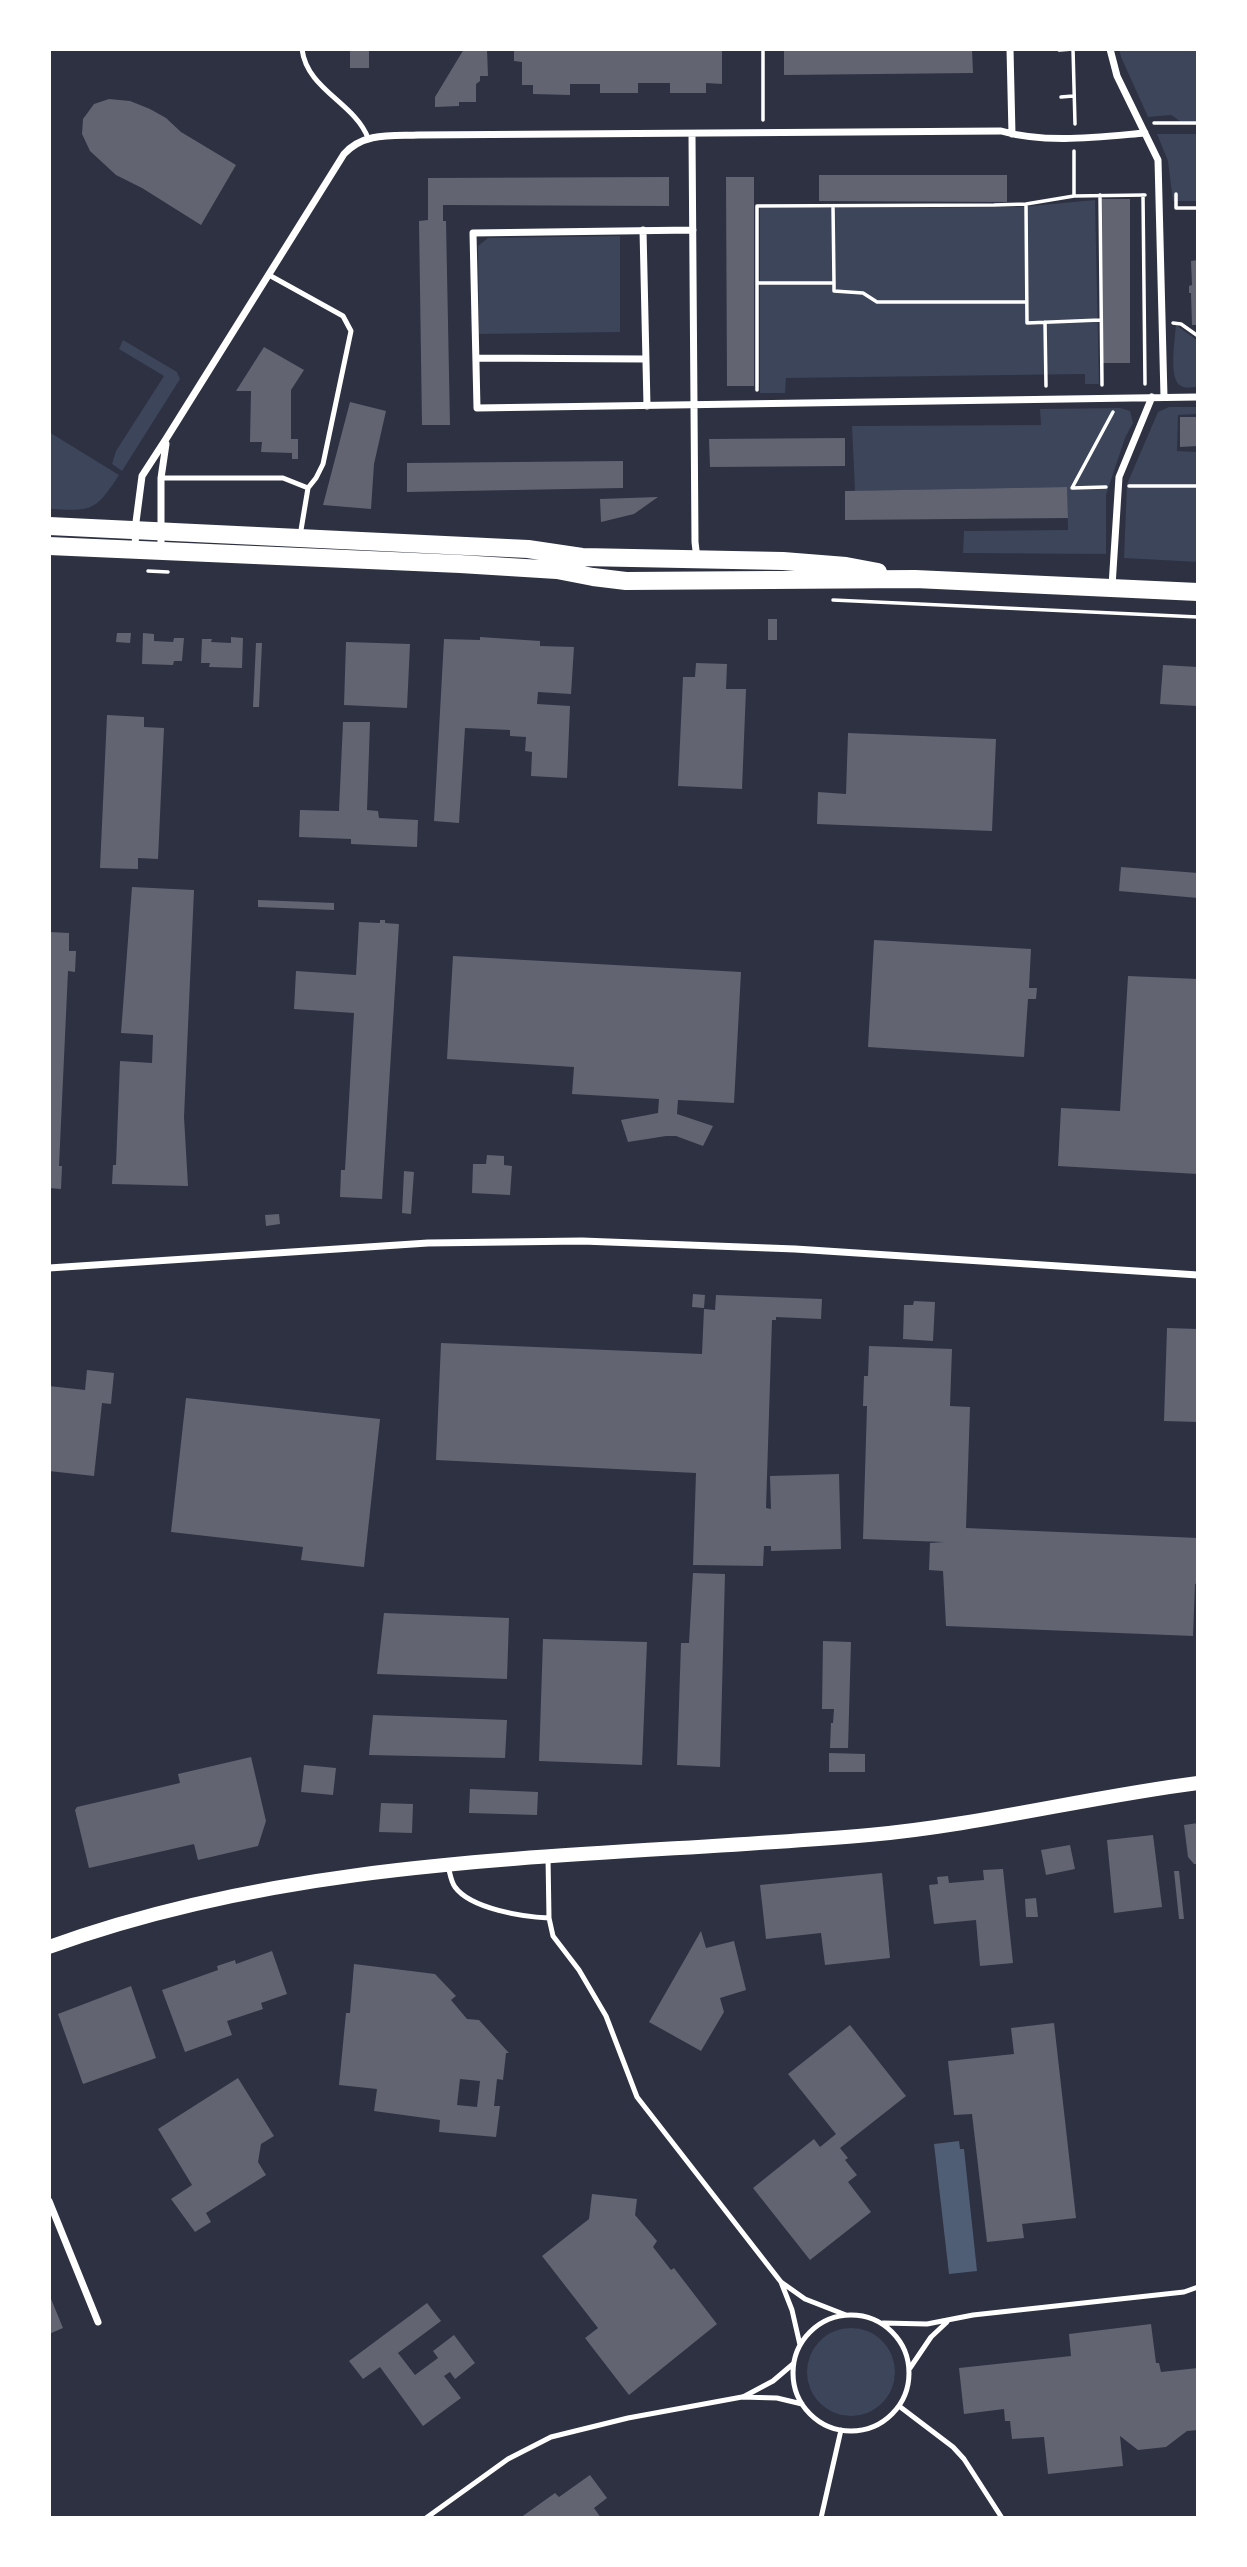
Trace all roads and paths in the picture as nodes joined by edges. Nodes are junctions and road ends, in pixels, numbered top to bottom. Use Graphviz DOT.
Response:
graph roads {
  1 [pos="302,49"];
  2 [pos="762,49"];
  3 [pos="1010,49"];
  4 [pos="1110,49"];
  5 [pos="1059,50"];
  6 [pos="1074,96"];
  7 [pos="1061,97"];
  8 [pos="763,124"];
  9 [pos="1075,124"];
  10 [pos="1145,133"];
  11 [pos="1012,134"];
  12 [pos="692,135"];
  13 [pos="368,138"];
  14 [pos="1074,145"];
  15 [pos="1176,194"];
  16 [pos="1100,195"];
  17 [pos="1074,196"];
  18 [pos="1027,204"];
  19 [pos="833,206"];
  20 [pos="1198,208"];
  21 [pos="643,230"];
  22 [pos="693,230"];
  23 [pos="269,275"];
  24 [pos="757,283"];
  25 [pos="834,283"];
  26 [pos="1026,302"];
  27 [pos="1100,320"];
  28 [pos="1045,322"];
  29 [pos="1181,324"];
  30 [pos="1198,336"];
  31 [pos="476,358"];
  32 [pos="645,359"];
  33 [pos="1145,384"];
  34 [pos="1102,385"];
  35 [pos="1046,386"];
  36 [pos="1152,397"];
  37 [pos="1164,397"];
  38 [pos="1198,397"];
  39 [pos="757,404"];
  40 [pos="647,405"];
  41 [pos="694,405"];
  42 [pos="1113,412"];
  43 [pos="166,439"];
  44 [pos="161,478"];
  45 [pos="1127,486"];
  46 [pos="1198,486"];
  47 [pos="1108,487"];
  48 [pos="308,488"];
  49 [pos="49,526"];
  50 [pos="135,529"];
  51 [pos="161,530"];
  52 [pos="300,537"];
  53 [pos="49,546"];
  54 [pos="135,550"];
  55 [pos="161,551"];
  56 [pos="298,557"];
  57 [pos="698,560"];
  58 [pos="915,579"];
  59 [pos="1112,588"];
  60 [pos="1198,592"];
  61 [pos="824,600"];
  62 [pos="1198,617"];
  63 [pos="49,1268"];
  64 [pos="1198,1275"];
  65 [pos="1198,1783"];
  66 [pos="548,1857"];
  67 [pos="447,1863"];
  68 [pos="549,1918"];
  69 [pos="49,1947"];
  70 [pos="49,2200"];
  71 [pos="58,2224"];
  72 [pos="49,2227"];
  73 [pos="781,2282"];
  74 [pos="1198,2287"];
  75 [pos="847,2315"];
  76 [pos="948,2321"];
  77 [pos="98,2322"];
  78 [pos="882,2323"];
  79 [pos="800,2345"];
  80 [pos="793,2364"];
  81 [pos="910,2368"];
  82 [pos="742,2398"];
  83 [pos="802,2404"];
  84 [pos="900,2406"];
  85 [pos="841,2430"];
  86 [pos="426,2518"];
  87 [pos="821,2518"];
  88 [pos="1002,2518"];
  1 -- 13 [label="lane"];
  2 -- 8 [label="path"];
  3 -- 11 [label="street"];
  4 -- 10 [label="street"];
  5 -- 6 [label="path"];
  6 -- 7 [label="path"];
  6 -- 9 [label="path"];
  10 -- 11 [label="street"];
  10 -- 37 [label="street"];
  11 -- 12 [label="street"];
  12 -- 13 [label="street"];
  12 -- 22 [label="street"];
  13 -- 23 [label="street"];
  14 -- 17 [label="path"];
  15 -- 20 [label="path"];
  16 -- 17 [label="path"];
  16 -- 27 [label="path"];
  16 -- 33 [label="path"];
  17 -- 18 [label="path"];
  18 -- 19 [label="path"];
  18 -- 26 [label="path"];
  19 -- 24 [label="path"];
  19 -- 25 [label="path"];
  21 -- 22 [label="street"];
  21 -- 31 [label="street"];
  21 -- 32 [label="street"];
  22 -- 41 [label="street"];
  23 -- 43 [label="street"];
  23 -- 48 [label="lane"];
  24 -- 25 [label="path"];
  24 -- 39 [label="path"];
  25 -- 26 [label="path"];
  26 -- 28 [label="path"];
  27 -- 28 [label="path"];
  27 -- 34 [label="path"];
  28 -- 35 [label="path"];
  29 -- 30 [label="path"];
  31 -- 32 [label="street"];
  31 -- 40 [label="street"];
  32 -- 40 [label="street"];
  36 -- 37 [label="street"];
  36 -- 39 [label="street"];
  36 -- 59 [label="street"];
  37 -- 38 [label="street"];
  39 -- 41 [label="street"];
  40 -- 41 [label="street"];
  41 -- 57 [label="street"];
  42 -- 47 [label="path"];
  43 -- 44 [label="street"];
  43 -- 50 [label="street"];
  44 -- 48 [label="lane"];
  44 -- 51 [label="street"];
  45 -- 46 [label="path"];
  48 -- 52 [label="lane"];
  49 -- 50 [label="main road"];
  50 -- 51 [label="main road"];
  50 -- 54 [label="street"];
  51 -- 52 [label="main road"];
  51 -- 55 [label="street"];
  52 -- 56 [label="lane"];
  52 -- 57 [label="main road"];
  53 -- 54 [label="main road"];
  54 -- 55 [label="main road"];
  55 -- 56 [label="main road"];
  56 -- 58 [label="main road"];
  57 -- 58 [label="main road"];
  58 -- 59 [label="main road"];
  59 -- 60 [label="main road"];
  61 -- 62 [label="path"];
  63 -- 64 [label="street"];
  65 -- 66 [label="main road"];
  66 -- 67 [label="main road"];
  66 -- 68 [label="lane"];
  67 -- 68 [label="lane"];
  67 -- 69 [label="main road"];
  68 -- 73 [label="lane"];
  70 -- 71 [label="street"];
  71 -- 72 [label="street"];
  71 -- 77 [label="street"];
  73 -- 75 [label="lane"];
  73 -- 79 [label="lane"];
  74 -- 76 [label="lane"];
  75 -- 78 [label="lane"];
  75 -- 79 [label="lane"];
  76 -- 78 [label="lane"];
  76 -- 81 [label="lane"];
  78 -- 81 [label="lane"];
  79 -- 80 [label="lane"];
  80 -- 82 [label="lane"];
  80 -- 83 [label="lane"];
  81 -- 84 [label="lane"];
  82 -- 83 [label="lane"];
  82 -- 86 [label="lane"];
  83 -- 85 [label="lane"];
  84 -- 85 [label="lane"];
  84 -- 88 [label="lane"];
  85 -- 87 [label="lane"];
}
